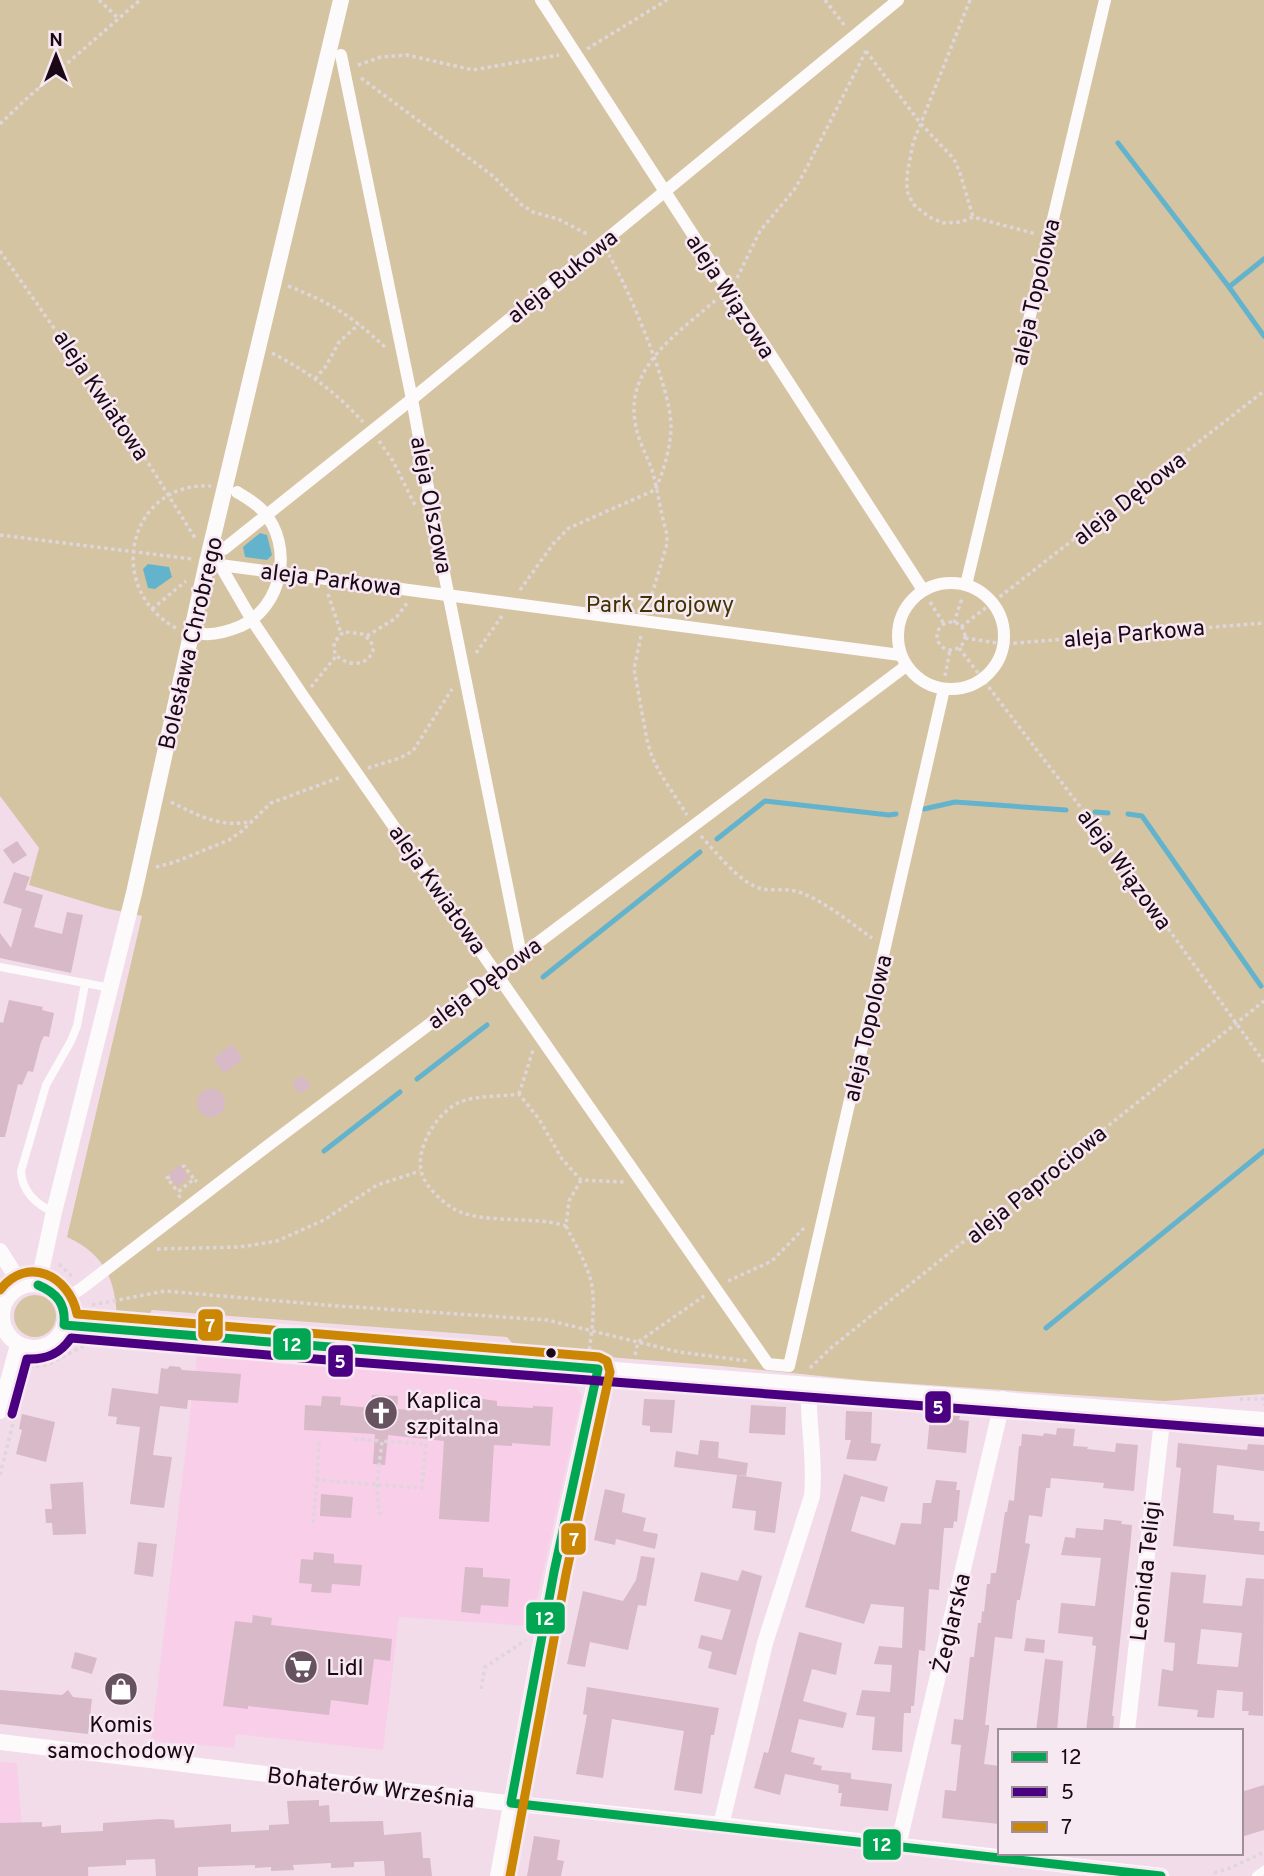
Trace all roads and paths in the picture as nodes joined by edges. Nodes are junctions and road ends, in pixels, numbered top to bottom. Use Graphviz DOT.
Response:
graph roads {
  1 [pos="99,0"];
  2 [pos="140,0"];
  3 [pos="341,0"];
  4 [pos="541,0"];
  5 [pos="667,0"];
  6 [pos="825,0"];
  7 [pos="898,0"];
  8 [pos="970,0"];
  9 [pos="1105,0"];
  10 [pos="119,19"];
  11 [pos="853,36"];
  12 [pos="866,51"];
  13 [pos="575,53"];
  14 [pos="341,55"];
  15 [pos="346,69"];
  16 [pos="0,124"];
  17 [pos="921,124"];
  18 [pos="664,192"];
  19 [pos="973,217"];
  20 [pos="1048,237"];
  21 [pos="602,244"];
  22 [pos="0,251"];
  23 [pos="286,286"];
  24 [pos="727,290"];
  25 [pos="359,324"];
  26 [pos="654,356"];
  27 [pos="405,365"];
  28 [pos="315,379"];
  29 [pos="1264,391"];
  30 [pos="412,399"];
  31 [pos="211,486"];
  32 [pos="655,490"];
  33 [pos="237,492"];
  34 [pos="168,497"];
  35 [pos="266,515"];
  36 [pos="0,535"];
  37 [pos="198,543"];
  38 [pos="224,549"];
  39 [pos="133,552"];
  40 [pos="194,559"];
  41 [pos="220,565"];
  42 [pos="280,573"];
  43 [pos="190,578"];
  44 [pos="325,578"];
  45 [pos="966,585"];
  46 [pos="417,590"];
  47 [pos="923,590"];
  48 [pos="449,594"];
  49 [pos="511,603"];
  50 [pos="993,604"];
  51 [pos="152,609"];
  52 [pos="252,620"];
  53 [pos="644,621"];
  54 [pos="954,623"];
  55 [pos="1264,623"];
  56 [pos="944,624"];
  57 [pos="961,627"];
  58 [pos="178,629"];
  59 [pos="204,634"];
  60 [pos="341,634"];
  61 [pos="367,636"];
  62 [pos="965,639"];
  63 [pos="1003,644"];
  64 [pos="959,648"];
  65 [pos="950,650"];
  66 [pos="337,655"];
  67 [pos="903,660"];
  68 [pos="464,670"];
  69 [pos="982,680"];
  70 [pos="944,689"];
  71 [pos="303,696"];
  72 [pos="356,772"];
  73 [pos="166,799"];
  74 [pos="253,821"];
  75 [pos="694,825"];
  76 [pos="149,869"];
  77 [pos="885,948"];
  78 [pos="521,956"];
  79 [pos="0,967"];
  80 [pos="497,974"];
  81 [pos="85,984"];
  82 [pos="111,988"];
  83 [pos="1264,1001"];
  84 [pos="1237,1024"];
  85 [pos="540,1035"];
  86 [pos="1264,1062"];
  87 [pos="519,1094"];
  88 [pos="182,1167"];
  89 [pos="420,1171"];
  90 [pos="170,1177"];
  91 [pos="194,1179"];
  92 [pos="581,1180"];
  93 [pos="643,1183"];
  94 [pos="178,1192"];
  95 [pos="54,1212"];
  96 [pos="810,1222"];
  97 [pos="566,1226"];
  98 [pos="130,1250"];
  99 [pos="0,1251"];
  100 [pos="44,1259"];
  101 [pos="30,1286"];
  102 [pos="82,1288"];
  103 [pos="716,1288"];
  104 [pos="62,1301"];
  105 [pos="92,1304"];
  106 [pos="1,1318"];
  107 [pos="64,1325"];
  108 [pos="91,1329"];
  109 [pos="592,1330"];
  110 [pos="638,1342"];
  111 [pos="18,1345"];
  112 [pos="634,1358"];
  113 [pos="768,1364"];
  114 [pos="593,1368"];
  115 [pos="24,1376"];
  116 [pos="810,1377"];
  117 [pos="1263,1398"];
  118 [pos="1003,1399"];
  119 [pos="1240,1399"];
  120 [pos="1264,1405"];
  121 [pos="1163,1412"];
  122 [pos="7,1414"];
  123 [pos="1264,1420"];
  124 [pos="354,1439"];
  125 [pos="319,1441"];
  126 [pos="382,1441"];
  127 [pos="0,1475"];
  128 [pos="317,1480"];
  129 [pos="379,1484"];
  130 [pos="381,1515"];
  131 [pos="313,1522"];
  132 [pos="541,1641"];
  133 [pos="481,1689"];
  134 [pos="1127,1729"];
  135 [pos="0,1742"];
  136 [pos="511,1803"];
  137 [pos="722,1825"];
  138 [pos="898,1846"];
  139 [pos="1264,1852"];
  140 [pos="1114,1855"];
  141 [pos="1112,1870"];
  142 [pos="1264,1870"];
  143 [pos="1215,1874"];
  144 [pos="498,1876"];
  145 [pos="1161,1876"];
  146 [pos="1256,1876"];
  1 -- 10 [label="path"];
  2 -- 10 [label="path"];
  3 -- 82 [label="street, Bolesława Chrobrego"];
  4 -- 13 [label="street, aleja Wiązowa"];
  5 -- 13 [label="path"];
  6 -- 11 [label="path"];
  7 -- 11 [label="street, aleja Bukowa"];
  8 -- 17 [label="path"];
  9 -- 20 [label="street, aleja Topolowa"];
  10 -- 16 [label="path"];
  11 -- 12 [label="path"];
  11 -- 18 [label="street, aleja Bukowa"];
  12 -- 17 [label="path"];
  12 -- 24 [label="path"];
  13 -- 15 [label="path"];
  13 -- 18 [label="street, aleja Wiązowa"];
  14 -- 15 [label="street, aleja Olszowa"];
  15 -- 21 [label="path"];
  15 -- 27 [label="street, aleja Olszowa"];
  17 -- 19 [label="path"];
  17 -- 19 [label="path"];
  18 -- 21 [label="street, aleja Bukowa"];
  18 -- 24 [label="street, aleja Wiązowa"];
  19 -- 20 [label="path"];
  20 -- 45 [label="street, aleja Topolowa"];
  21 -- 26 [label="path"];
  21 -- 30 [label="street, aleja Bukowa"];
  22 -- 34 [label="path, aleja Kwiatowa"];
  23 -- 25 [label="path"];
  24 -- 26 [label="path"];
  24 -- 47 [label="street, aleja Wiązowa"];
  25 -- 27 [label="path"];
  25 -- 28 [label="path"];
  26 -- 32 [label="path"];
  26 -- 32 [label="path"];
  27 -- 30 [label="street, aleja Olszowa"];
  29 -- 50 [label="path, aleja Dębowa"];
  30 -- 35 [label="street, aleja Bukowa"];
  30 -- 48 [label="street, aleja Olszowa"];
  31 -- 34 [label="path"];
  32 -- 49 [label="path"];
  32 -- 53 [label="path"];
  33 -- 35 [label="street"];
  34 -- 37 [label="path, aleja Kwiatowa"];
  34 -- 39 [label="path"];
  35 -- 38 [label="street, aleja Bukowa"];
  35 -- 42 [label="street"];
  36 -- 39 [label="path"];
  39 -- 40 [label="path"];
  39 -- 51 [label="path"];
  41 -- 42 [label="street, aleja Parkowa"];
  41 -- 52 [label="street, aleja Kwiatowa"];
  42 -- 44 [label="street, aleja Parkowa"];
  42 -- 52 [label="street"];
  43 -- 51 [label="path"];
  44 -- 46 [label="street, aleja Parkowa"];
  44 -- 60 [label="path"];
  45 -- 47 [label="street"];
  45 -- 50 [label="street"];
  45 -- 54 [label="path"];
  46 -- 48 [label="street, aleja Parkowa"];
  46 -- 61 [label="path"];
  47 -- 56 [label="path"];
  47 -- 67 [label="street"];
  48 -- 49 [label="street, aleja Parkowa"];
  48 -- 68 [label="street, aleja Olszowa"];
  49 -- 53 [label="street, aleja Parkowa"];
  49 -- 68 [label="path"];
  50 -- 57 [label="path, aleja Dębowa"];
  50 -- 63 [label="street"];
  51 -- 58 [label="path"];
  52 -- 59 [label="street"];
  52 -- 71 [label="street, aleja Kwiatowa"];
  53 -- 67 [label="street, aleja Parkowa"];
  53 -- 75 [label="path"];
  54 -- 56 [label="path"];
  54 -- 57 [label="path"];
  55 -- 63 [label="path, aleja Parkowa"];
  56 -- 65 [label="path"];
  57 -- 62 [label="path"];
  60 -- 61 [label="path"];
  60 -- 66 [label="path"];
  61 -- 66 [label="path"];
  62 -- 63 [label="path, aleja Parkowa"];
  62 -- 64 [label="path"];
  63 -- 69 [label="street"];
  64 -- 65 [label="path"];
  64 -- 69 [label="path, aleja Wiązowa"];
  65 -- 70 [label="path"];
  66 -- 71 [label="path"];
  67 -- 70 [label="street"];
  67 -- 75 [label="street, aleja Dębowa"];
  68 -- 72 [label="path"];
  68 -- 78 [label="street, aleja Olszowa"];
  69 -- 70 [label="street"];
  69 -- 84 [label="path, aleja Wiązowa"];
  70 -- 77 [label="street, aleja Topolowa"];
  71 -- 72 [label="street, aleja Kwiatowa"];
  72 -- 74 [label="path"];
  72 -- 80 [label="street, aleja Kwiatowa"];
  73 -- 74 [label="path"];
  74 -- 76 [label="path"];
  75 -- 77 [label="path"];
  75 -- 78 [label="street, aleja Dębowa"];
  77 -- 113 [label="street, aleja Topolowa"];
  78 -- 80 [label="street, aleja Dębowa"];
  79 -- 81 [label="lane"];
  80 -- 85 [label="street, aleja Kwiatowa"];
  80 -- 98 [label="street, aleja Dębowa"];
  81 -- 82 [label="lane"];
  81 -- 95 [label="lane"];
  82 -- 95 [label="street, Bolesława Chrobrego"];
  83 -- 84 [label="path, aleja Paprociowa"];
  84 -- 86 [label="path, aleja Wiązowa"];
  84 -- 116 [label="path, aleja Paprociowa"];
  85 -- 87 [label="path"];
  85 -- 93 [label="street, aleja Kwiatowa"];
  87 -- 89 [label="path"];
  87 -- 92 [label="path"];
  88 -- 91 [label="path"];
  89 -- 97 [label="path"];
  89 -- 98 [label="path"];
  90 -- 94 [label="path"];
  92 -- 93 [label="path"];
  92 -- 97 [label="path"];
  93 -- 103 [label="street, aleja Kwiatowa"];
  95 -- 100 [label="street, Bolesława Chrobrego"];
  96 -- 103 [label="path"];
  97 -- 109 [label="path"];
  98 -- 102 [label="street, aleja Dębowa"];
  99 -- 101 [label="street"];
  100 -- 101 [label="street, Bolesława Chrobrego"];
  100 -- 102 [label="path"];
  101 -- 104 [label="street"];
  101 -- 106 [label="street"];
  102 -- 104 [label="street, aleja Dębowa"];
  102 -- 105 [label="path"];
  103 -- 110 [label="path"];
  103 -- 113 [label="street, aleja Kwiatowa"];
  104 -- 107 [label="street"];
  105 -- 108 [label="path"];
  105 -- 109 [label="path"];
  106 -- 111 [label="street"];
  107 -- 108 [label="street"];
  107 -- 111 [label="street"];
  108 -- 114 [label="street"];
  108 -- 115 [label="path"];
  109 -- 110 [label="path"];
  109 -- 114 [label="path"];
  110 -- 112 [label="path"];
  110 -- 113 [label="path"];
  111 -- 122 [label="street"];
  114 -- 116 [label="street"];
  114 -- 132 [label="street"];
  116 -- 118 [label="street"];
  116 -- 137 [label="street"];
  117 -- 119 [label="path"];
  117 -- 120 [label="path"];
  118 -- 121 [label="street"];
  118 -- 138 [label="street, Żeglarska"];
  121 -- 123 [label="street"];
  121 -- 134 [label="street, Leonida Teligi"];
  122 -- 127 [label="path"];
  124 -- 126 [label="path"];
  125 -- 128 [label="path"];
  126 -- 129 [label="path"];
  126 -- 129 [label="path"];
  128 -- 129 [label="path"];
  128 -- 131 [label="path"];
  129 -- 130 [label="path"];
  132 -- 133 [label="path"];
  132 -- 136 [label="street"];
  135 -- 136 [label="street, Bohaterów Września"];
  136 -- 137 [label="street, Bohaterów Września"];
  136 -- 144 [label="street"];
  137 -- 138 [label="street, Bohaterów Września"];
  138 -- 141 [label="street, Bohaterów Września"];
  139 -- 143 [label="path"];
  140 -- 141 [label="street"];
  141 -- 145 [label="street, Bohaterów Września"];
  142 -- 146 [label="lane"];
}
